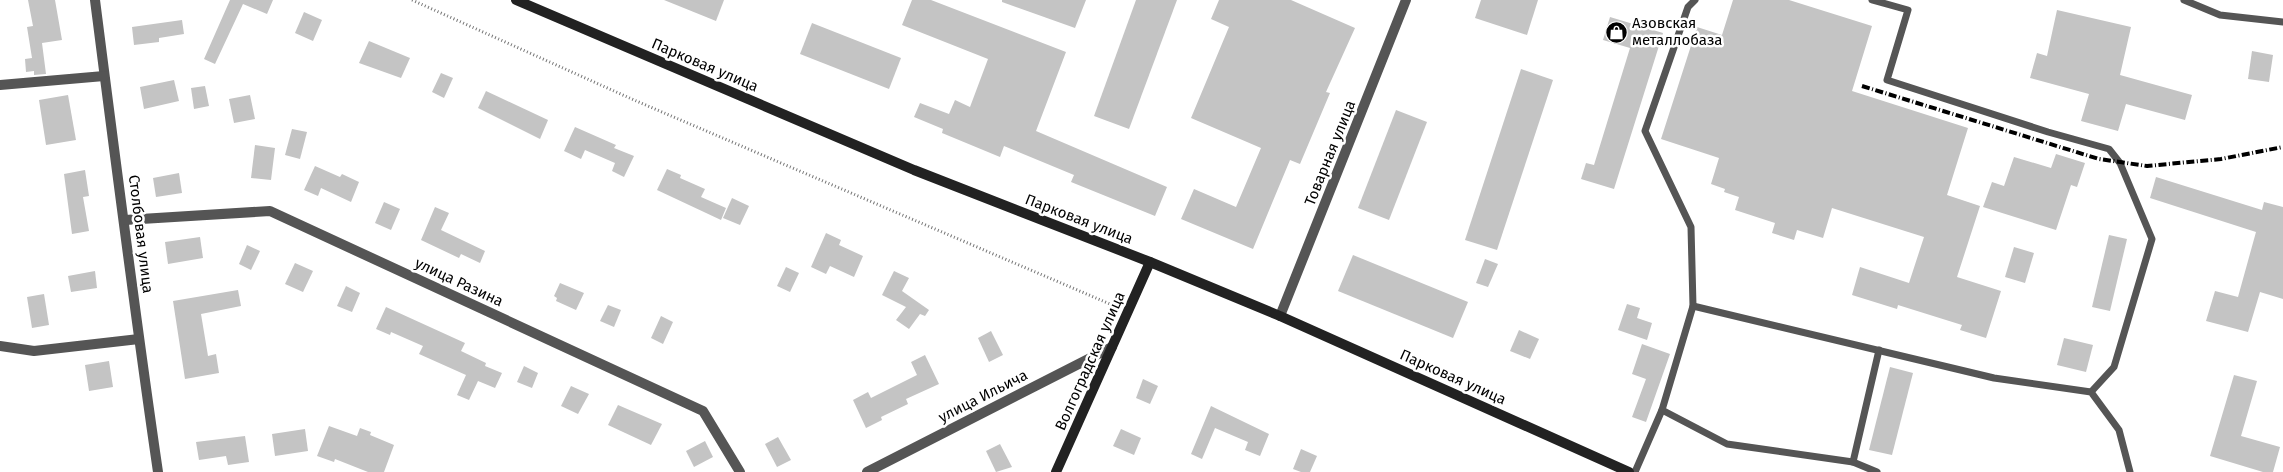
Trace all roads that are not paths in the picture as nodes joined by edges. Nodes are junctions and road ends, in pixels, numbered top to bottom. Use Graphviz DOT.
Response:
graph roads {
  1 [pos="94,0"];
  2 [pos="516,0"];
  3 [pos="1406,0"];
  4 [pos="1695,0"];
  5 [pos="1872,0"];
  6 [pos="2184,0"];
  7 [pos="2283,22"];
  8 [pos="104,76"];
  9 [pos="0,85"];
  10 [pos="125,220"];
  11 [pos="1150,262"];
  12 [pos="1693,306"];
  13 [pos="1280,316"];
  14 [pos="139,339"];
  15 [pos="0,346"];
  16 [pos="1112,347"];
  17 [pos="1879,350"];
  18 [pos="2091,392"];
  19 [pos="1662,410"];
  20 [pos="1853,462"];
  21 [pos="158,472"];
  22 [pos="740,472"];
  23 [pos="867,472"];
  24 [pos="1056,472"];
  25 [pos="1629,472"];
  26 [pos="1635,472"];
  27 [pos="1877,472"];
  28 [pos="2130,472"];
  1 -- 8 [label="street, Столбовая улица"];
  2 -- 11 [label="main road, Парковая улица"];
  3 -- 13 [label="street, Товарная улица"];
  4 -- 12 [label="lane"];
  5 -- 18 [label="lane"];
  6 -- 7 [label="lane"];
  8 -- 9 [label="street"];
  8 -- 10 [label="street, Столбовая улица"];
  10 -- 14 [label="street, Столбовая улица"];
  10 -- 22 [label="street, улица Разина"];
  11 -- 13 [label="main road, Парковая улица"];
  11 -- 16 [label="main road, Волгоградская улица"];
  12 -- 17 [label="lane"];
  12 -- 19 [label="lane"];
  13 -- 25 [label="main road, Парковая улица"];
  14 -- 15 [label="street"];
  14 -- 21 [label="street, Столбовая улица"];
  16 -- 23 [label="street, улица Ильича"];
  16 -- 24 [label="main road, Волгоградская улица"];
  17 -- 18 [label="lane"];
  17 -- 20 [label="lane"];
  18 -- 28 [label="lane"];
  19 -- 20 [label="lane"];
  19 -- 26 [label="lane"];
  20 -- 27 [label="lane"];
}
